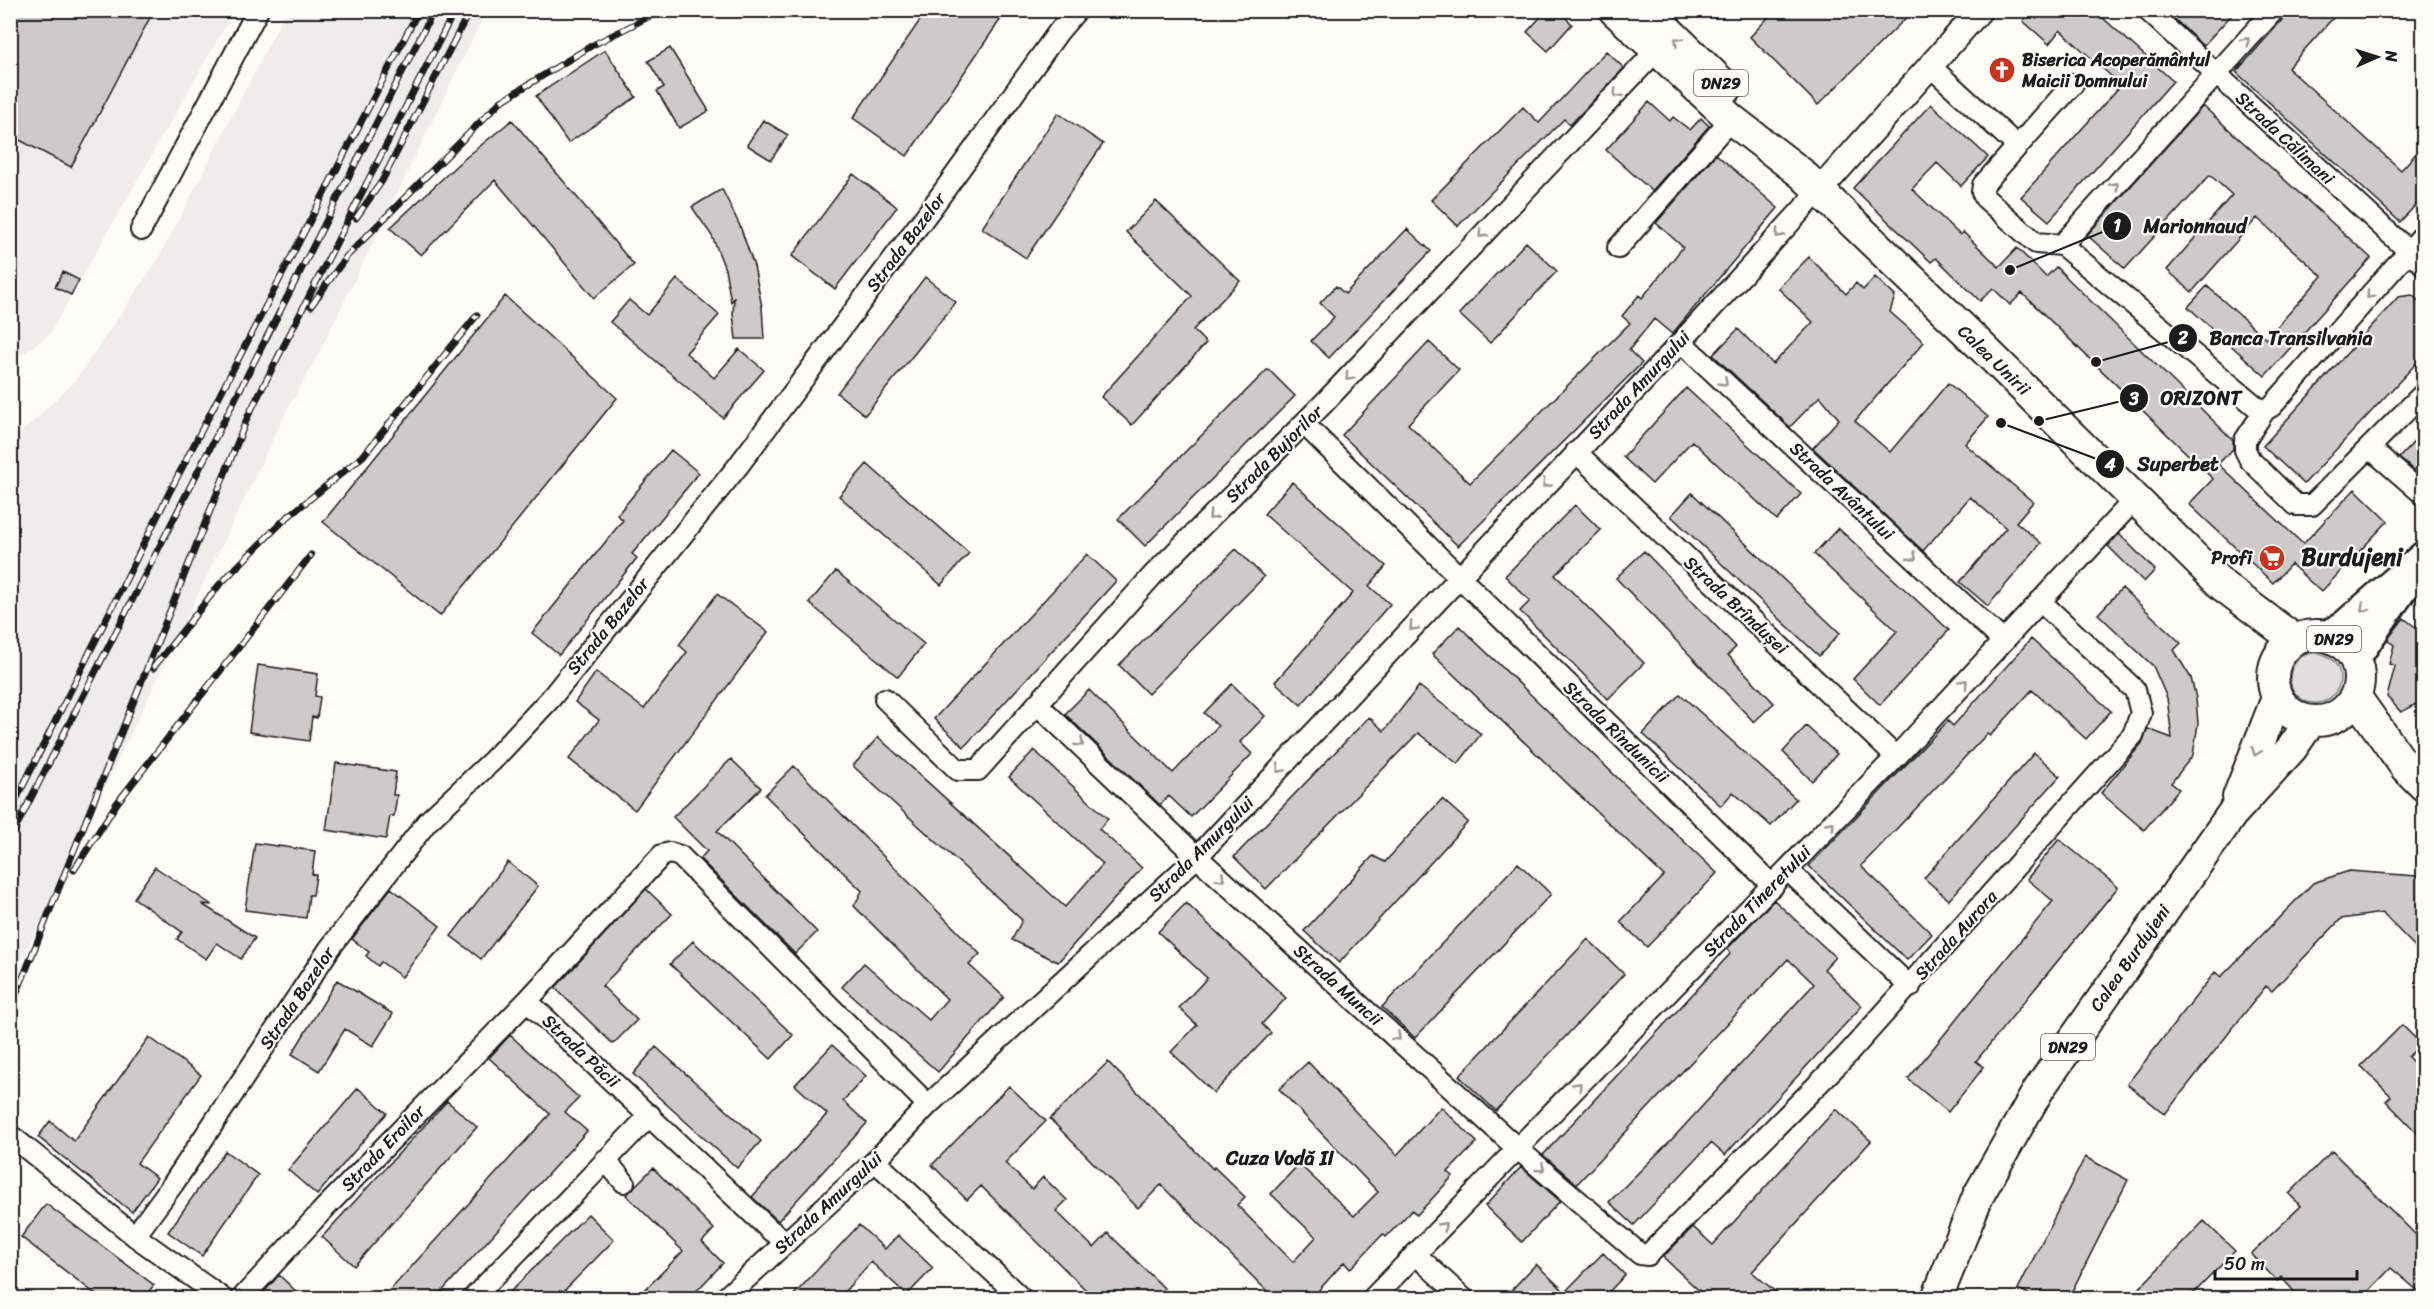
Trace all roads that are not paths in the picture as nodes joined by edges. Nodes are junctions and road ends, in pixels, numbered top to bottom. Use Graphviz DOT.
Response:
graph roads {
  1 [pos="258,10"];
  2 [pos="1077,10"];
  3 [pos="1614,10"];
  4 [pos="1647,10"];
  5 [pos="1980,10"];
  6 [pos="2147,10"];
  7 [pos="2274,10"];
  8 [pos="1656,51"];
  9 [pos="1930,66"];
  10 [pos="2216,74"];
  11 [pos="2073,84"];
  12 [pos="1731,119"];
  13 [pos="2016,146"];
  14 [pos="1788,161"];
  15 [pos="1819,191"];
  16 [pos="141,230"];
  17 [pos="2424,234"];
  18 [pos="2062,244"];
  19 [pos="1618,248"];
  20 [pos="2408,251"];
  21 [pos="2424,265"];
  22 [pos="1681,342"];
  23 [pos="2423,394"];
  24 [pos="2265,410"];
  25 [pos="1304,424"];
  26 [pos="2371,449"];
  27 [pos="1576,452"];
  28 [pos="2424,495"];
  29 [pos="2135,498"];
  30 [pos="2424,555"];
  31 [pos="2424,560"];
  32 [pos="1458,579"];
  33 [pos="2040,601"];
  34 [pos="2325,636"];
  35 [pos="2003,641"];
  36 [pos="2285,650"];
  37 [pos="2355,660"];
  38 [pos="2355,696"];
  39 [pos="2277,698"];
  40 [pos="885,699"];
  41 [pos="1037,704"];
  42 [pos="2322,720"];
  43 [pos="1896,757"];
  44 [pos="2415,777"];
  45 [pos="2232,814"];
  46 [pos="1197,857"];
  47 [pos="1788,870"];
  48 [pos="1773,886"];
  49 [pos="1910,987"];
  50 [pos="527,1001"];
  51 [pos="928,1105"];
  52 [pos="650,1115"];
  53 [pos="10,1135"];
  54 [pos="1518,1149"];
  55 [pos="605,1160"];
  56 [pos="875,1161"];
  57 [pos="624,1182"];
  58 [pos="135,1236"];
  59 [pos="787,1242"];
  60 [pos="1416,1255"];
  61 [pos="1648,1255"];
  62 [pos="222,1299"];
  63 [pos="242,1299"];
  64 [pos="473,1299"];
  65 [pos="725,1299"];
  66 [pos="1021,1299"];
  67 [pos="1373,1299"];
  68 [pos="1463,1299"];
  69 [pos="1937,1299"];
  1 -- 16 [label="street"];
  2 -- 58 [label="street, Strada Bazelor"];
  3 -- 8 [label="main road, Calea Unirii / DN29"];
  14 -- 4 [label="main road, Calea Unirii / DN29, one-way"];
  5 -- 9 [label="street"];
  6 -- 10 [label="street, Strada Călimani"];
  10 -- 7 [label="street, one-way"];
  8 -- 12 [label="main road, Calea Unirii / DN29"];
  8 -- 25 [label="street, Strada Bujorilor, one-way"];
  9 -- 13 [label="street"];
  9 -- 15 [label="street"];
  18 -- 10 [label="street, one-way"];
  10 -- 20 [label="street, Strada Călimani"];
  11 -- 13 [label="street"];
  12 -- 14 [label="main road, Calea Unirii / DN29"];
  12 -- 19 [label="street"];
  13 -- 18 [label="street"];
  14 -- 15 [label="main road, Calea Unirii / DN29"];
  15 -- 22 [label="street, Strada Amurgului, one-way"];
  15 -- 29 [label="main road, Calea Unirii / DN29"];
  17 -- 20 [label="street"];
  18 -- 24 [label="street"];
  20 -- 21 [label="street, Strada Călimani"];
  20 -- 24 [label="street, one-way"];
  22 -- 27 [label="street, Strada Amurgului"];
  22 -- 35 [label="street, Strada Avântului, one-way"];
  23 -- 26 [label="street"];
  24 -- 26 [label="street"];
  25 -- 32 [label="street"];
  25 -- 41 [label="street, Strada Bujorilor, one-way"];
  26 -- 28 [label="street"];
  27 -- 32 [label="street, Strada Amurgului, one-way"];
  27 -- 43 [label="street, Strada Brîndușei"];
  29 -- 33 [label="street, Strada Tineretului"];
  29 -- 36 [label="main road, Calea Unirii / DN29"];
  30 -- 34 [label="main road, one-way"];
  31 -- 37 [label="main road"];
  32 -- 46 [label="street, Strada Amurgului, one-way"];
  32 -- 48 [label="street, Strada Rîndunicii"];
  33 -- 35 [label="street, Strada Tineretului"];
  33 -- 49 [label="street, Strada Aurora"];
  34 -- 36 [label="main road, DN29"];
  34 -- 37 [label="main road, DN29"];
  43 -- 35 [label="street, Strada Tineretului, one-way"];
  36 -- 39 [label="main road, DN29"];
  37 -- 38 [label="main road, DN29"];
  38 -- 42 [label="main road, DN29"];
  38 -- 44 [label="main road"];
  39 -- 42 [label="main road"];
  39 -- 45 [label="main road, Calea Burdujeni / DN29, one-way"];
  40 -- 41 [label="street, Strada Bujorilor"];
  41 -- 46 [label="street, Strada Muncii, one-way"];
  42 -- 44 [label="main road"];
  42 -- 45 [label="main road, Calea Burdujeni / DN29"];
  47 -- 43 [label="street, Strada Tineretului, one-way"];
  45 -- 69 [label="main road, Calea Burdujeni / DN29"];
  46 -- 51 [label="street, Strada Amurgului"];
  46 -- 54 [label="street, Strada Muncii, one-way"];
  47 -- 48 [label="street, Strada Tineretului"];
  47 -- 49 [label="street"];
  54 -- 48 [label="street, Strada Tineretului, one-way"];
  49 -- 61 [label="street, Strada Aurora"];
  50 -- 51 [label="street, Strada Păcii"];
  50 -- 52 [label="street, Strada Păcii"];
  50 -- 63 [label="street, Strada Eroilor"];
  51 -- 56 [label="street, Strada Amurgului"];
  52 -- 55 [label="street"];
  52 -- 59 [label="street, Strada Păcii"];
  53 -- 58 [label="street"];
  60 -- 54 [label="street, Strada Tineretului, one-way"];
  54 -- 61 [label="street, Strada Muncii, one-way"];
  55 -- 57 [label="street"];
  55 -- 64 [label="street"];
  56 -- 59 [label="street, Strada Amurgului"];
  56 -- 66 [label="street"];
  58 -- 62 [label="street"];
  59 -- 65 [label="street, Strada Amurgului"];
  60 -- 67 [label="street, Strada Tineretului"];
  60 -- 68 [label="street"];
}
